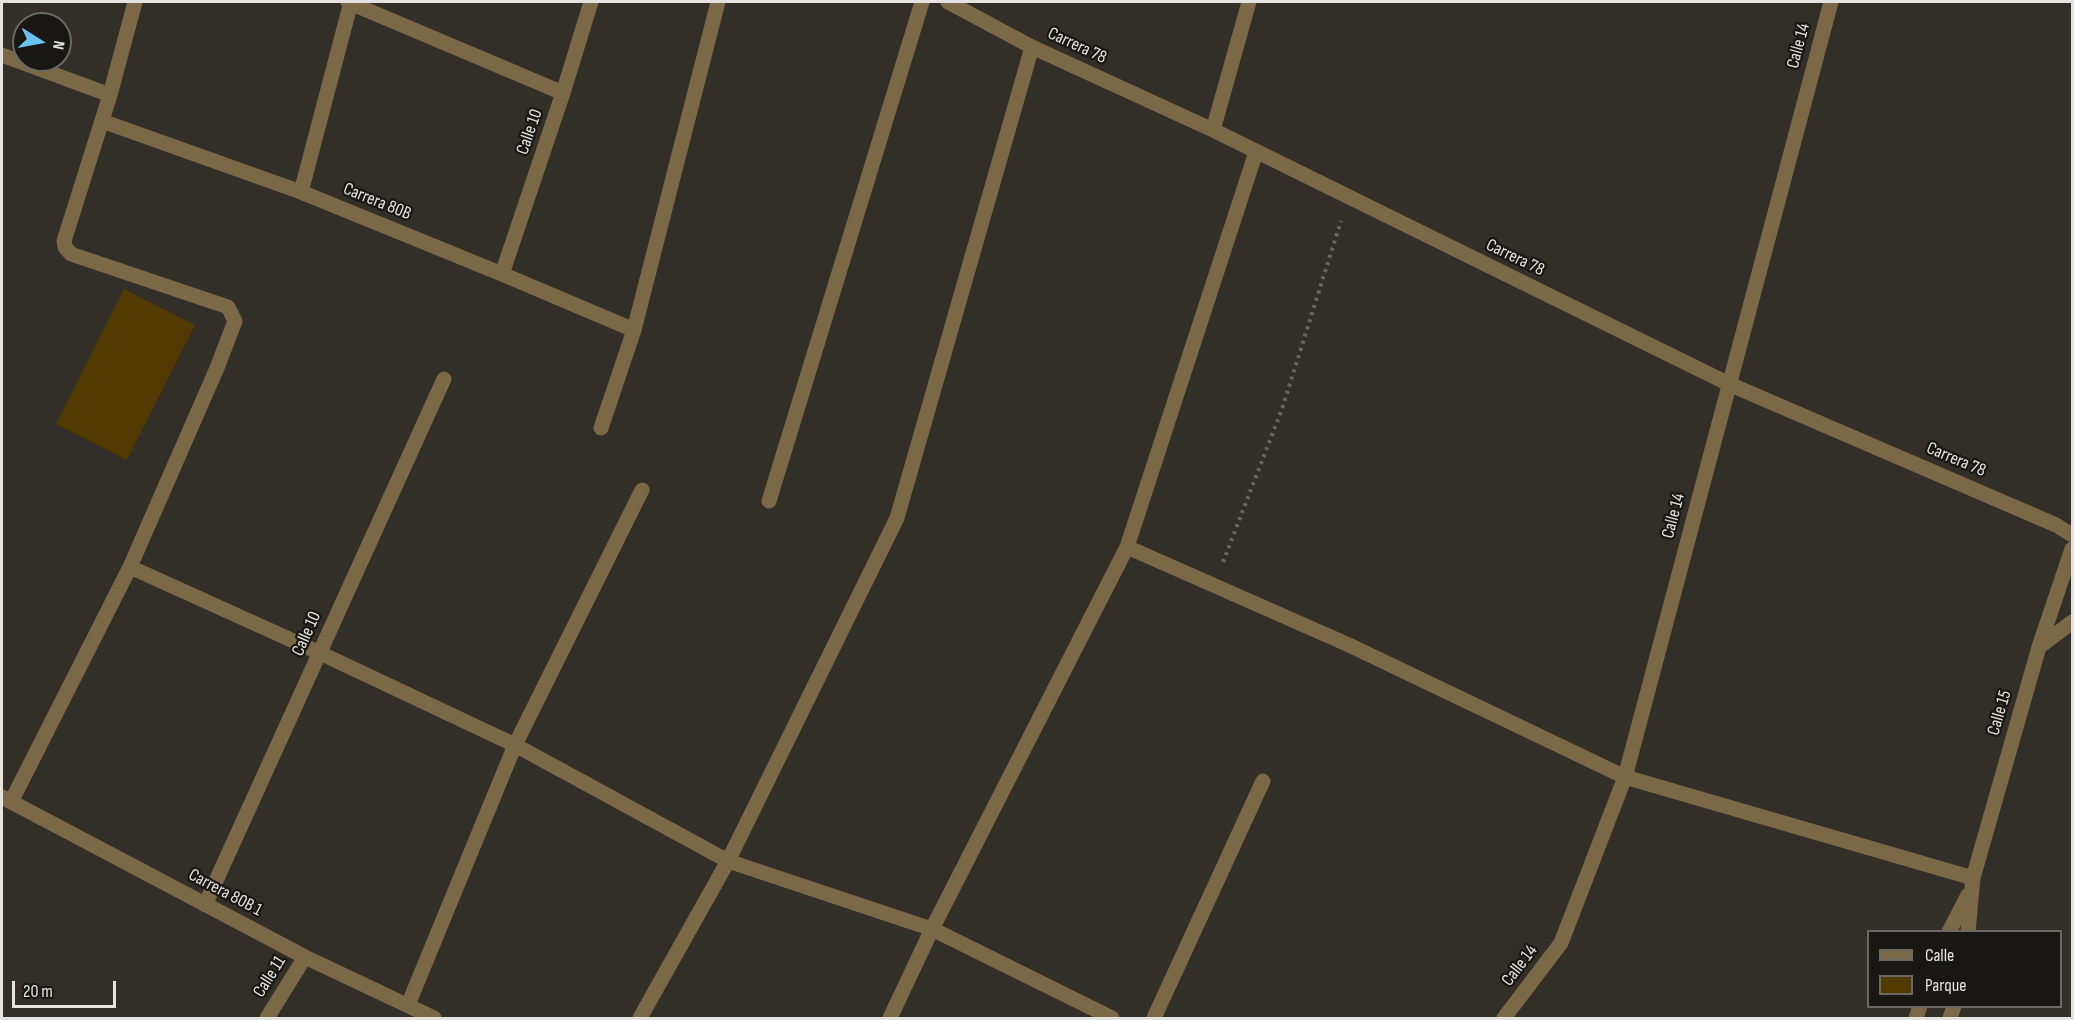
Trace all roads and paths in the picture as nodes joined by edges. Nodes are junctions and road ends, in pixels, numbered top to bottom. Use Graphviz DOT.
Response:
graph roads {
  1 [pos="135,2"];
  2 [pos="350,2"];
  3 [pos="591,2"];
  4 [pos="718,2"];
  5 [pos="922,2"];
  6 [pos="948,2"];
  7 [pos="1249,2"];
  8 [pos="1831,2"];
  9 [pos="1032,47"];
  10 [pos="2,55"];
  11 [pos="563,93"];
  12 [pos="110,95"];
  13 [pos="102,121"];
  14 [pos="1213,130"];
  15 [pos="1256,152"];
  16 [pos="301,192"];
  17 [pos="1348,197"];
  18 [pos="502,274"];
  19 [pos="634,330"];
  20 [pos="444,379"];
  21 [pos="1729,384"];
  22 [pos="601,428"];
  23 [pos="642,490"];
  24 [pos="769,501"];
  25 [pos="2073,535"];
  26 [pos="1127,547"];
  27 [pos="2073,549"];
  28 [pos="130,567"];
  29 [pos="1214,585"];
  30 [pos="2073,622"];
  31 [pos="2039,647"];
  32 [pos="320,653"];
  33 [pos="515,745"];
  34 [pos="1625,777"];
  35 [pos="1263,781"];
  36 [pos="6,800"];
  37 [pos="728,861"];
  38 [pos="1972,884"];
  39 [pos="205,905"];
  40 [pos="932,929"];
  41 [pos="1950,930"];
  42 [pos="1968,930"];
  43 [pos="305,957"];
  44 [pos="408,1005"];
  45 [pos="267,1018"];
  46 [pos="434,1018"];
  47 [pos="640,1018"];
  48 [pos="890,1018"];
  49 [pos="1112,1018"];
  50 [pos="1154,1018"];
  51 [pos="1504,1018"];
  1 -- 12 [label="street"];
  2 -- 11 [label="street"];
  2 -- 16 [label="street"];
  3 -- 11 [label="street, Calle 10"];
  4 -- 19 [label="street"];
  5 -- 24 [label="street"];
  6 -- 9 [label="street, Carrera 78"];
  7 -- 14 [label="street"];
  8 -- 21 [label="street, Calle 14"];
  9 -- 14 [label="street, Carrera 78"];
  9 -- 37 [label="street"];
  10 -- 12 [label="street"];
  11 -- 18 [label="street, Calle 10"];
  12 -- 13 [label="street"];
  13 -- 16 [label="street, Carrera 80B"];
  13 -- 28 [label="street"];
  14 -- 15 [label="street, Carrera 78"];
  15 -- 17 [label="street, Carrera 78"];
  15 -- 26 [label="street"];
  16 -- 18 [label="street, Carrera 80B"];
  17 -- 21 [label="street, Carrera 78"];
  17 -- 29 [label="path"];
  18 -- 19 [label="street, Carrera 80B"];
  19 -- 22 [label="street"];
  20 -- 32 [label="street, Calle 10"];
  21 -- 25 [label="street, Carrera 78"];
  21 -- 34 [label="street, Calle 14"];
  23 -- 33 [label="street"];
  26 -- 29 [label="street"];
  26 -- 40 [label="street"];
  27 -- 31 [label="street, Calle 15"];
  28 -- 32 [label="street"];
  28 -- 36 [label="street"];
  29 -- 34 [label="street"];
  30 -- 31 [label="street"];
  31 -- 38 [label="street, Calle 15"];
  32 -- 33 [label="street"];
  32 -- 39 [label="street, Calle 10"];
  33 -- 37 [label="street"];
  33 -- 44 [label="street"];
  34 -- 38 [label="street"];
  34 -- 51 [label="street, Calle 14"];
  35 -- 50 [label="street"];
  36 -- 39 [label="street, Carrera 80B 1"];
  37 -- 40 [label="street"];
  37 -- 47 [label="street"];
  38 -- 41 [label="street, Calle 15"];
  38 -- 42 [label="street, Calle 15"];
  39 -- 43 [label="street, Carrera 80B 1"];
  40 -- 48 [label="street"];
  40 -- 49 [label="street"];
  43 -- 44 [label="street, Carrera 80B 1"];
  43 -- 45 [label="street, Calle 11"];
  44 -- 46 [label="street, Carrera 80B 1"];
}
